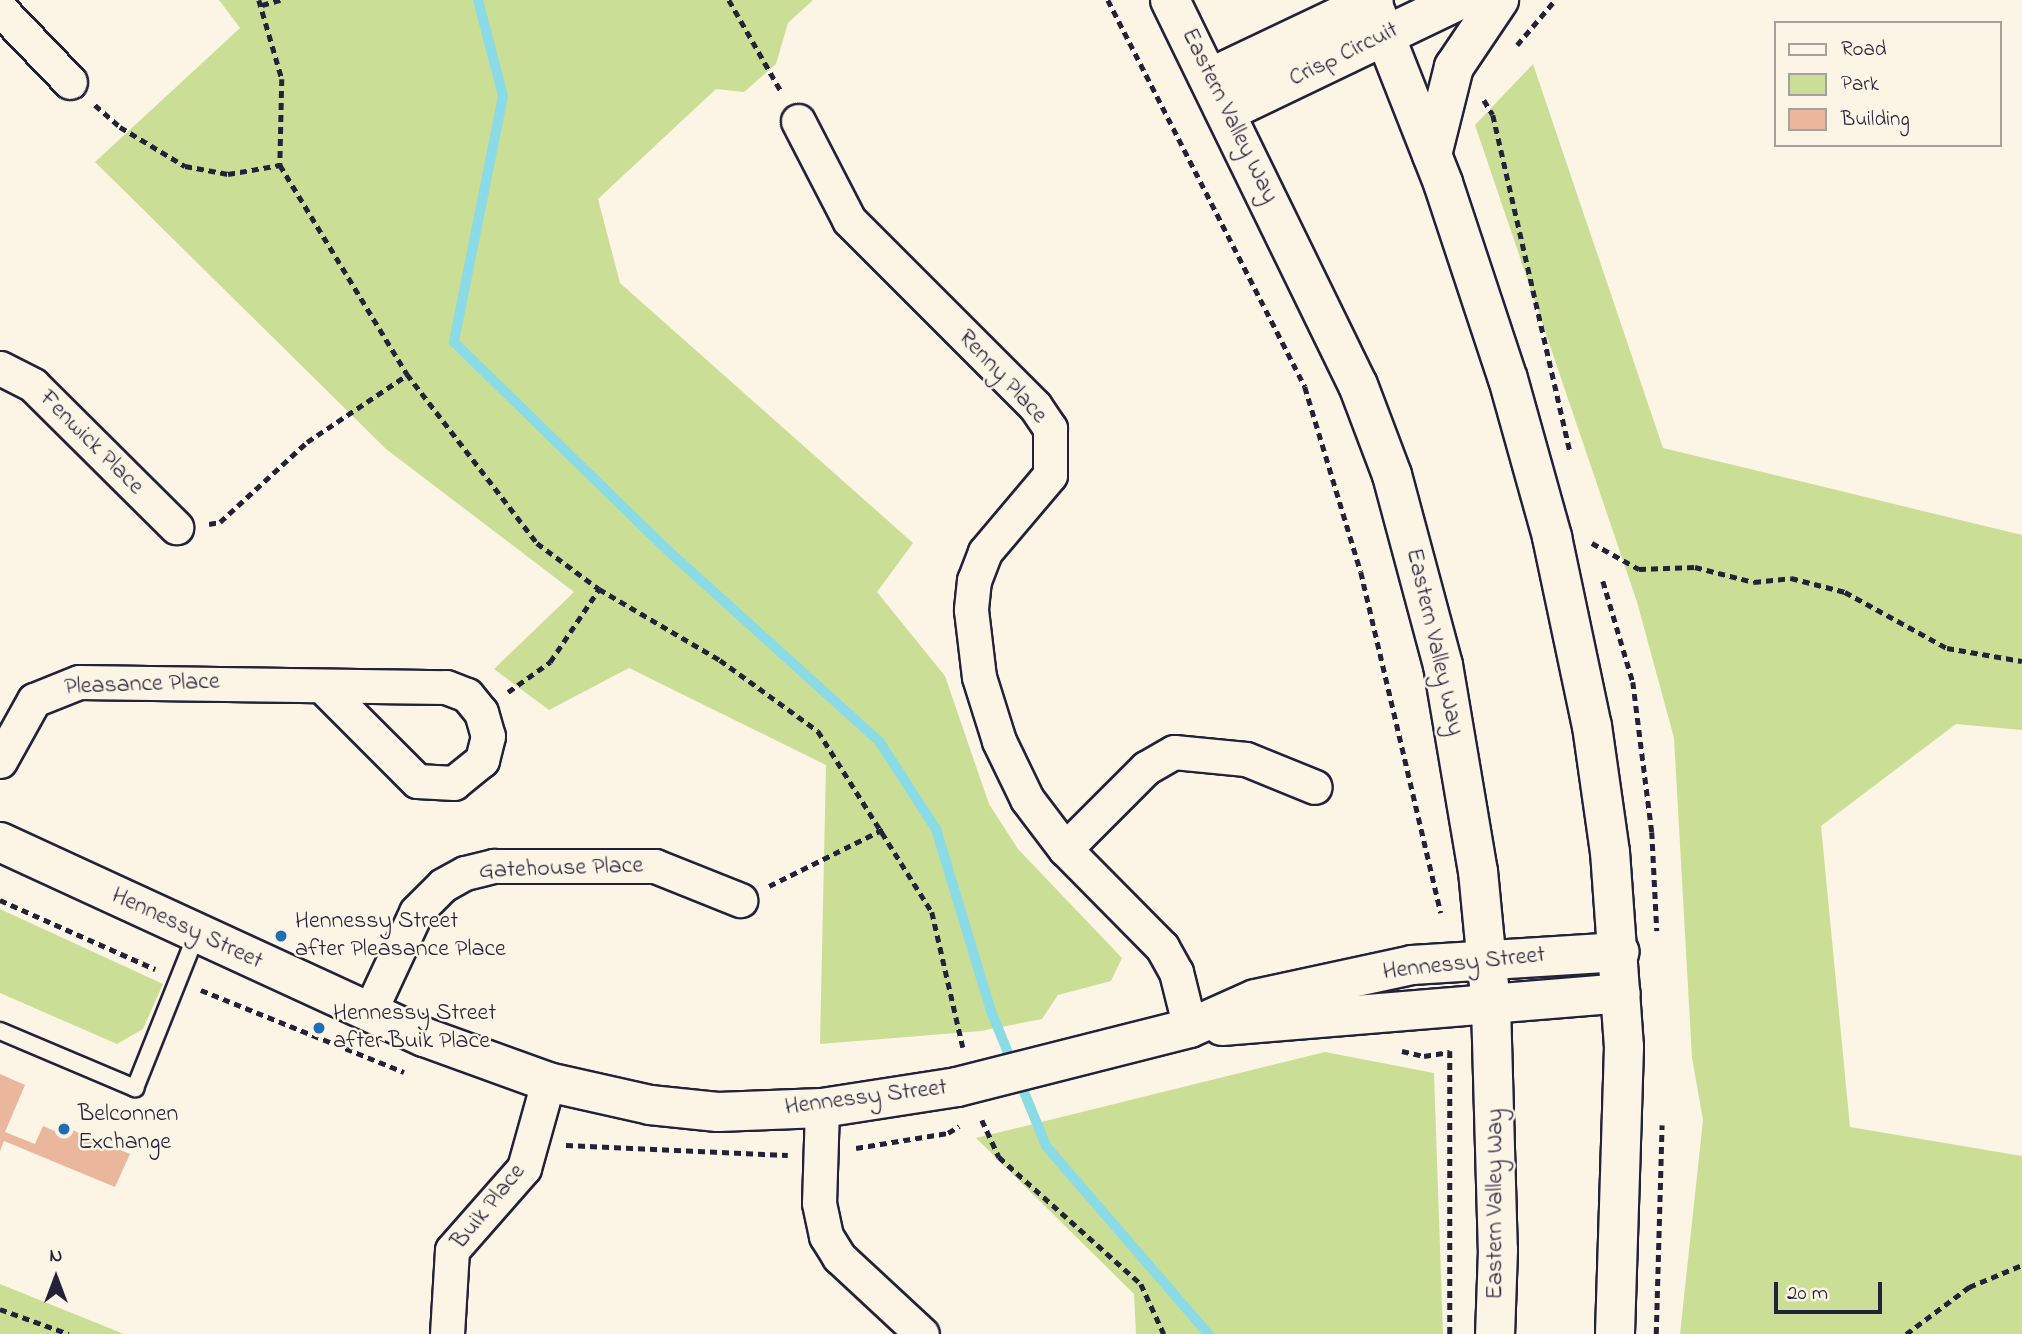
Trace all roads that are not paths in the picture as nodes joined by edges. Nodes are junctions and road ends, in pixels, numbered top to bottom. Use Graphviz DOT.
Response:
graph roads {
  1 [pos="1170,0"];
  2 [pos="1460,0"];
  3 [pos="1499,0"];
  4 [pos="0,9"];
  5 [pos="1376,9"];
  6 [pos="1212,77"];
  7 [pos="70,82"];
  8 [pos="1228,111"];
  9 [pos="798,121"];
  10 [pos="1432,155"];
  11 [pos="0,368"];
  12 [pos="176,527"];
  13 [pos="324,688"];
  14 [pos="0,761"];
  15 [pos="1315,787"];
  16 [pos="0,842"];
  17 [pos="1065,849"];
  18 [pos="740,900"];
  19 [pos="197,933"];
  20 [pos="1620,952"];
  21 [pos="1487,958"];
  22 [pos="1621,993"];
  23 [pos="1492,1005"];
  24 [pos="369,1013"];
  25 [pos="1190,1028"];
  26 [pos="0,1031"];
  27 [pos="548,1082"];
  28 [pos="822,1108"];
  29 [pos="447,1334"];
  30 [pos="922,1334"];
  31 [pos="1494,1334"];
  32 [pos="1615,1334"];
  1 -- 6 [label="main road, Eastern Valley Way"];
  2 -- 5 [label="main road, Crisp Circuit"];
  3 -- 10 [label="main road"];
  4 -- 7 [label="street"];
  5 -- 6 [label="main road, Crisp Circuit"];
  5 -- 8 [label="main road, Crisp Circuit"];
  5 -- 10 [label="main road"];
  6 -- 8 [label="main road, Eastern Valley Way"];
  8 -- 21 [label="main road, Eastern Valley Way"];
  9 -- 17 [label="street, Renny Place"];
  10 -- 20 [label="main road"];
  11 -- 12 [label="street, Fenwick Place"];
  13 -- 13 [label="street, Pleasance Place"];
  13 -- 14 [label="street, Pleasance Place"];
  15 -- 17 [label="street"];
  16 -- 19 [label="main road, Hennessy Street"];
  17 -- 25 [label="street, Renny Place"];
  18 -- 24 [label="street, Gatehouse Place"];
  19 -- 24 [label="main road, Hennessy Street"];
  19 -- 26 [label="lane"];
  20 -- 21 [label="main road, Hennessy Street"];
  20 -- 22 [label="main road"];
  21 -- 23 [label="main road, Eastern Valley Way"];
  21 -- 25 [label="main road, Hennessy Street"];
  22 -- 23 [label="main road, Hennessy Street"];
  22 -- 32 [label="main road"];
  23 -- 25 [label="main road, Hennessy Street"];
  23 -- 31 [label="main road, Eastern Valley Way"];
  24 -- 27 [label="main road, Hennessy Street"];
  25 -- 28 [label="main road, Hennessy Street"];
  27 -- 28 [label="main road, Hennessy Street"];
  27 -- 29 [label="street, Buik Place"];
  28 -- 30 [label="street"];
}
